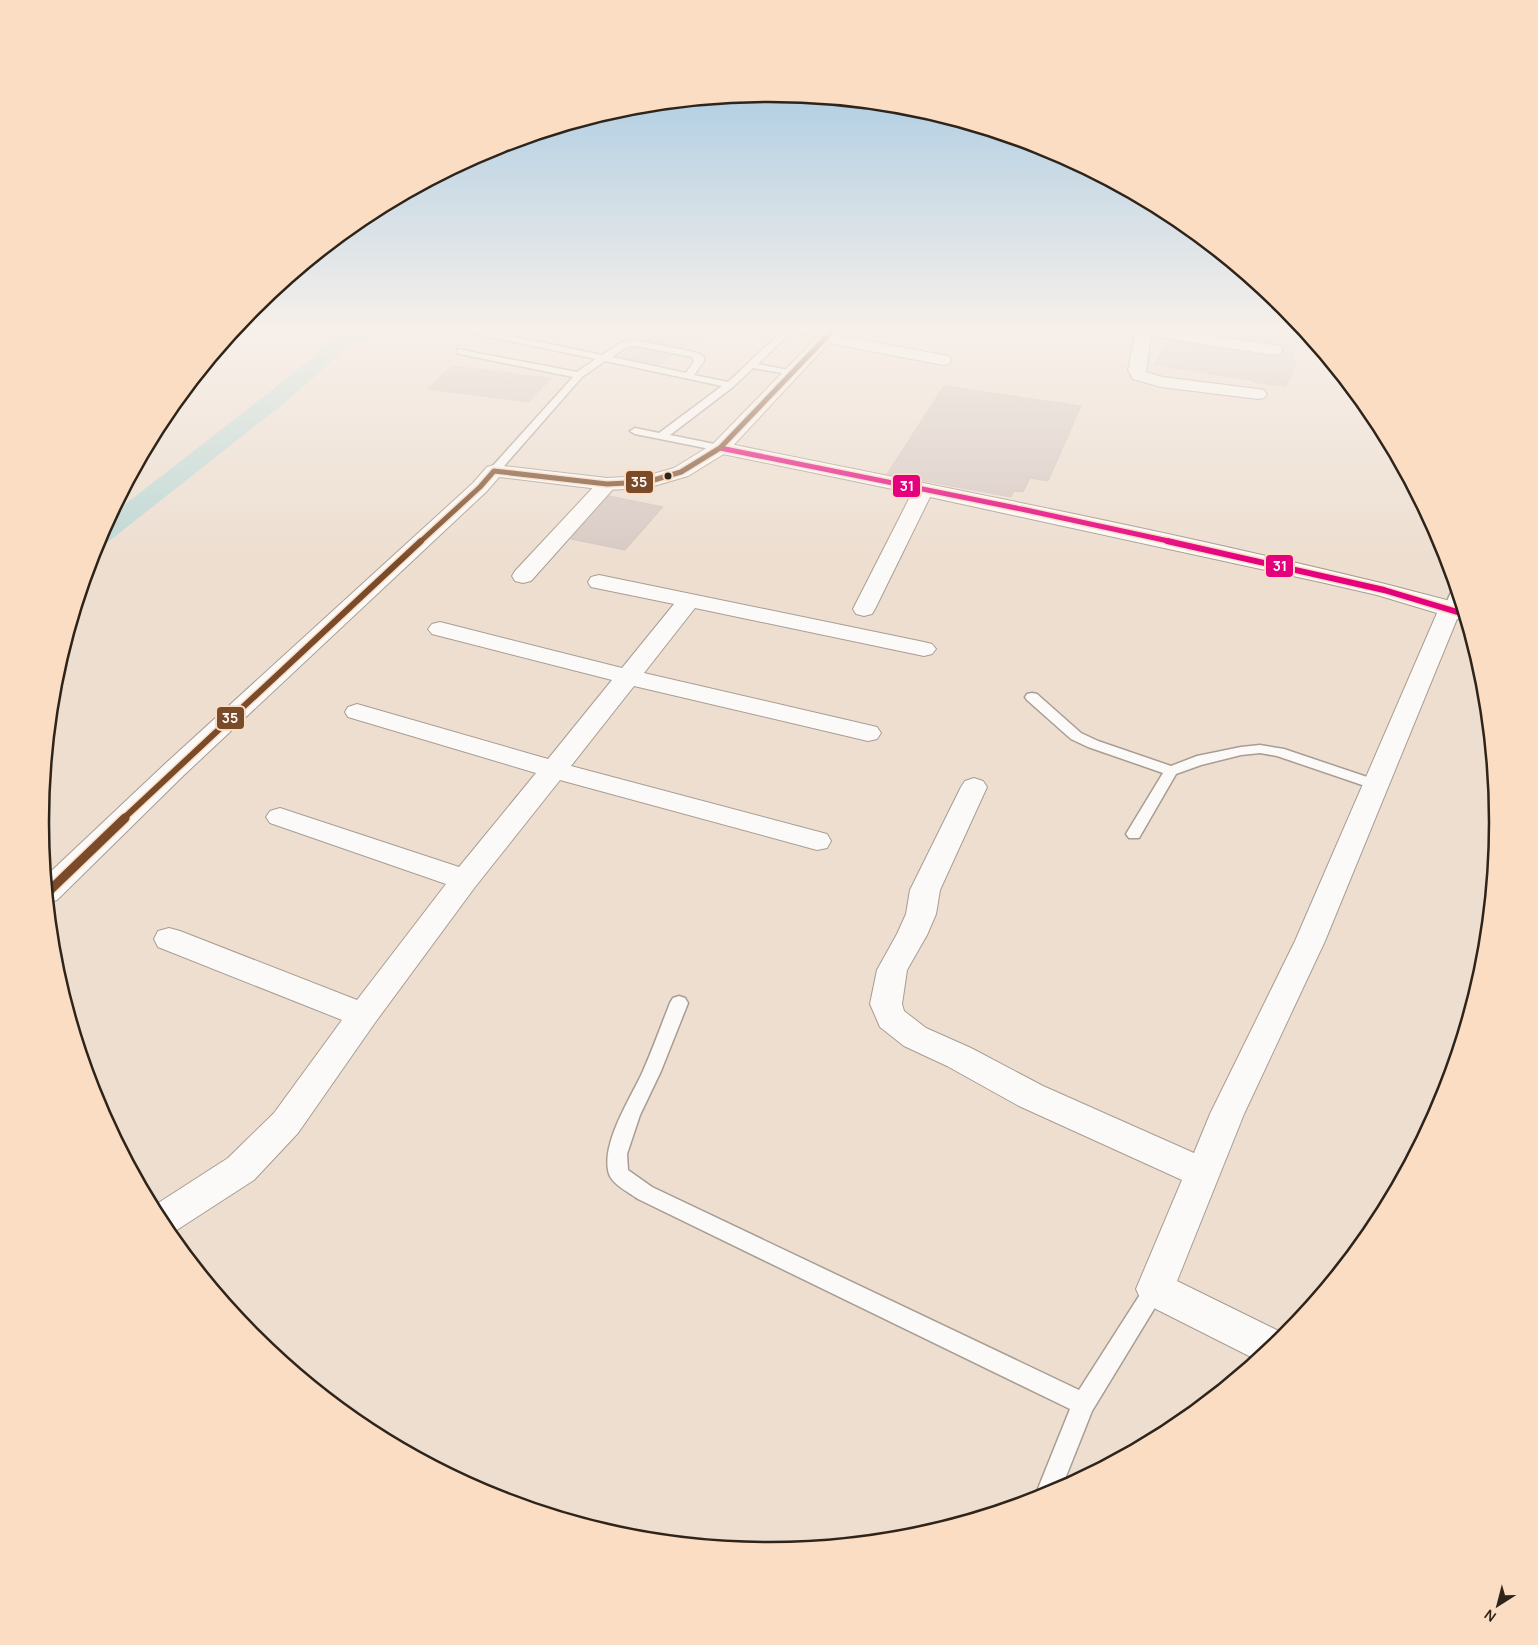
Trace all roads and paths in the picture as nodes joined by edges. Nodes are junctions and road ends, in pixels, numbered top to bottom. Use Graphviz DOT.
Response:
graph roads {
  1 [pos="552,406"];
  2 [pos="703,406"];
  3 [pos="759,406"];
  4 [pos="635,430"];
  5 [pos="661,436"];
  6 [pos="720,448"];
  7 [pos="494,471"];
  8 [pos="607,484"];
  9 [pos="924,489"];
  10 [pos="523,576"];
  11 [pos="599,582"];
  12 [pos="690,601"];
  13 [pos="1455,605"];
  14 [pos="1456,607"];
  15 [pos="864,609"];
  16 [pos="440,629"];
  17 [pos="924,649"];
  18 [pos="628,677"];
  19 [pos="1032,697"];
  20 [pos="358,712"];
  21 [pos="868,733"];
  22 [pos="555,770"];
  23 [pos="1171,771"];
  24 [pos="1374,784"];
  25 [pos="974,787"];
  26 [pos="280,817"];
  27 [pos="1134,834"];
  28 [pos="817,841"];
  29 [pos="465,880"];
  30 [pos="52,889"];
  31 [pos="169,939"];
  32 [pos="679,1003"];
  33 [pos="363,1015"];
  34 [pos="1203,1173"];
  35 [pos="167,1218"];
  36 [pos="1155,1289"];
  37 [pos="1265,1344"];
  38 [pos="1083,1404"];
  39 [pos="1052,1485"];
  1 -- 7 [label="lane"];
  2 -- 5 [label="lane"];
  3 -- 6 [label="street"];
  4 -- 5 [label="lane"];
  5 -- 6 [label="lane"];
  6 -- 8 [label="street"];
  6 -- 9 [label="street"];
  7 -- 8 [label="street"];
  7 -- 30 [label="street"];
  8 -- 10 [label="street"];
  9 -- 13 [label="street"];
  9 -- 15 [label="street"];
  11 -- 12 [label="street"];
  12 -- 17 [label="street"];
  12 -- 18 [label="street"];
  14 -- 24 [label="street"];
  16 -- 18 [label="street"];
  18 -- 21 [label="street"];
  18 -- 22 [label="street"];
  19 -- 23 [label="lane"];
  20 -- 22 [label="street"];
  22 -- 28 [label="street"];
  22 -- 29 [label="street"];
  23 -- 24 [label="lane"];
  23 -- 27 [label="lane"];
  24 -- 34 [label="street"];
  25 -- 34 [label="street"];
  26 -- 29 [label="street"];
  29 -- 33 [label="street"];
  31 -- 33 [label="street"];
  32 -- 38 [label="lane"];
  33 -- 35 [label="street"];
  34 -- 36 [label="street"];
  36 -- 37 [label="street"];
  36 -- 38 [label="lane"];
  38 -- 39 [label="lane"];
}
